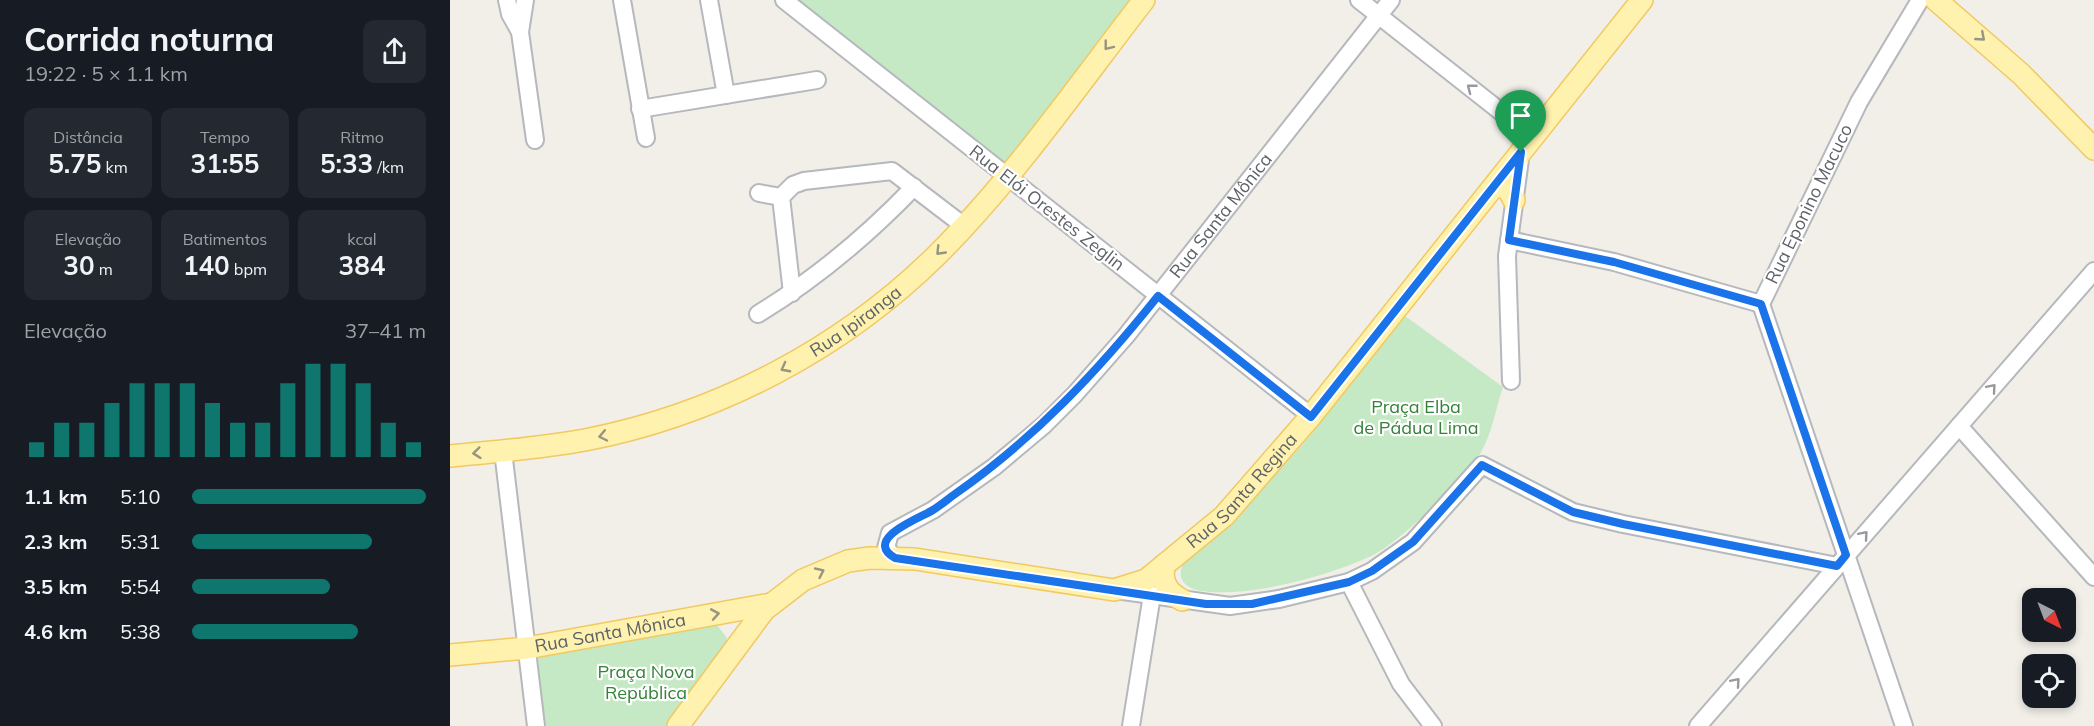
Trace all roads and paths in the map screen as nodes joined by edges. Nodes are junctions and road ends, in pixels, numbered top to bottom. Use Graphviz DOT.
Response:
graph roads {
  1 [pos="507,0"];
  2 [pos="525,0"];
  3 [pos="622,0"];
  4 [pos="709,0"];
  5 [pos="784,0"];
  6 [pos="1144,0"];
  7 [pos="1359,0"];
  8 [pos="1391,0"];
  9 [pos="1642,0"];
  10 [pos="1920,0"];
  11 [pos="1936,0"];
  12 [pos="1379,16"];
  13 [pos="520,32"];
  14 [pos="817,80"];
  15 [pos="726,95"];
  16 [pos="640,109"];
  17 [pos="646,138"];
  18 [pos="535,140"];
  19 [pos="1527,145"];
  20 [pos="2094,149"];
  21 [pos="1006,176"];
  22 [pos="1496,185"];
  23 [pos="914,187"];
  24 [pos="759,193"];
  25 [pos="781,197"];
  26 [pos="1514,200"];
  27 [pos="964,225"];
  28 [pos="1509,240"];
  29 [pos="2094,271"];
  30 [pos="792,293"];
  31 [pos="1158,296"];
  32 [pos="1761,304"];
  33 [pos="758,314"];
  34 [pos="1511,381"];
  35 [pos="1311,417"];
  36 [pos="1959,426"];
  37 [pos="503,451"];
  38 [pos="450,456"];
  39 [pos="895,558"];
  40 [pos="1842,561"];
  41 [pos="1164,565"];
  42 [pos="2094,577"];
  43 [pos="1349,582"];
  44 [pos="1114,590"];
  45 [pos="1152,596"];
  46 [pos="1182,600"];
  47 [pos="771,604"];
  48 [pos="527,648"];
  49 [pos="450,655"];
  50 [pos="536,726"];
  51 [pos="678,726"];
  52 [pos="1131,726"];
  53 [pos="1433,726"];
  54 [pos="1698,726"];
  55 [pos="1904,726"];
  1 -- 13 [label="street"];
  2 -- 13 [label="street"];
  3 -- 16 [label="street"];
  4 -- 15 [label="street"];
  5 -- 21 [label="street, Rua Elói Orestes Zeglin"];
  6 -- 21 [label="main road, Rua Ipiranga, one-way"];
  7 -- 12 [label="street"];
  8 -- 12 [label="street, Rua Santa Mônica"];
  9 -- 19 [label="main road, Rua Santa Regina"];
  10 -- 32 [label="street, Rua Eponino Macuco"];
  11 -- 20 [label="main road, one-way"];
  19 -- 12 [label="street, one-way"];
  12 -- 31 [label="street, Rua Santa Mônica"];
  13 -- 18 [label="street"];
  14 -- 15 [label="street"];
  15 -- 16 [label="street"];
  16 -- 17 [label="street"];
  19 -- 22 [label="main road, Rua Santa Regina"];
  19 -- 26 [label="street"];
  21 -- 27 [label="main road, Rua Ipiranga"];
  21 -- 31 [label="street, Rua Elói Orestes Zeglin"];
  22 -- 26 [label="main road"];
  22 -- 35 [label="main road, Rua Santa Regina"];
  23 -- 25 [label="street"];
  23 -- 27 [label="street"];
  23 -- 30 [label="street"];
  24 -- 25 [label="street"];
  25 -- 30 [label="street"];
  26 -- 28 [label="street"];
  27 -- 37 [label="main road, Rua Ipiranga, one-way"];
  28 -- 32 [label="street"];
  28 -- 34 [label="street"];
  36 -- 29 [label="street, one-way"];
  30 -- 33 [label="street"];
  31 -- 35 [label="street, Rua Elói Orestes Zeglin"];
  31 -- 39 [label="street, Rua Santa Mônica"];
  32 -- 40 [label="street, Rua Eponino Macuco"];
  35 -- 41 [label="main road, Rua Santa Regina"];
  40 -- 36 [label="street, one-way"];
  36 -- 42 [label="street"];
  37 -- 38 [label="main road, Rua Ipiranga, one-way"];
  37 -- 48 [label="street"];
  39 -- 44 [label="main road"];
  47 -- 39 [label="main road, one-way"];
  40 -- 43 [label="street"];
  54 -- 40 [label="street, one-way"];
  40 -- 55 [label="street, Rua Eponino Macuco"];
  41 -- 44 [label="main road, Rua Santa Regina"];
  41 -- 46 [label="main road"];
  43 -- 46 [label="street"];
  43 -- 53 [label="street"];
  44 -- 45 [label="street"];
  45 -- 46 [label="street"];
  45 -- 52 [label="street"];
  48 -- 47 [label="main road, Rua Santa Mônica, one-way"];
  47 -- 51 [label="main road"];
  48 -- 49 [label="main road, Rua Santa Mônica"];
  48 -- 50 [label="street"];
}
